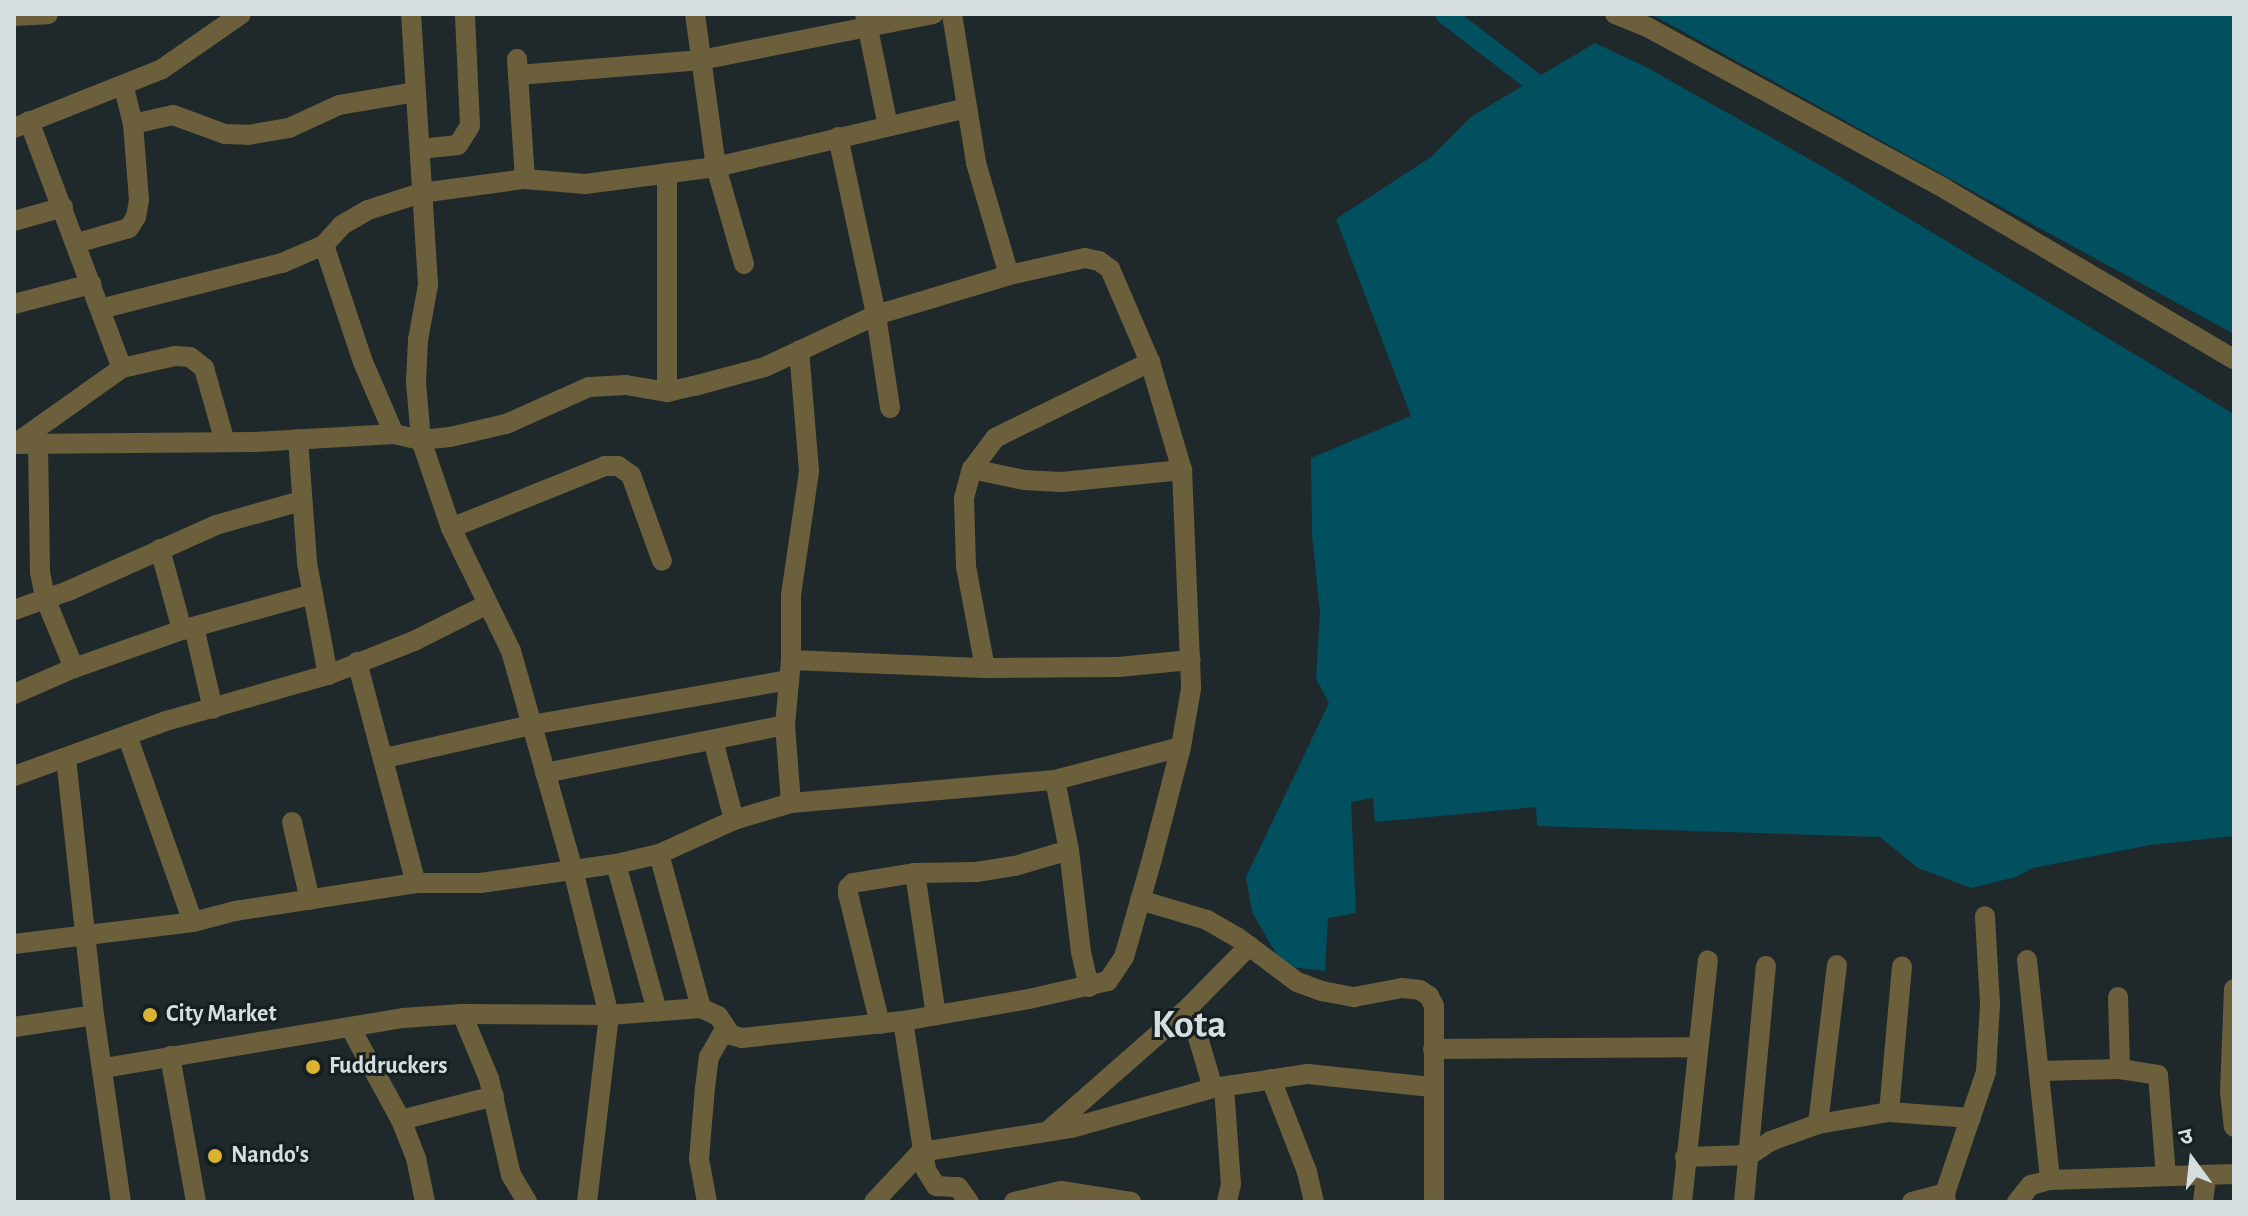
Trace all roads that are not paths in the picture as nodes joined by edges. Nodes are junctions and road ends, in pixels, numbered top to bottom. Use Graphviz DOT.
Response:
graph roads {
  1 [pos="241,14"];
  2 [pos="411,14"];
  3 [pos="465,14"];
  4 [pos="695,14"];
  5 [pos="933,14"];
  6 [pos="952,14"];
  7 [pos="1615,14"];
  8 [pos="866,21"];
  9 [pos="701,60"];
  10 [pos="124,87"];
  11 [pos="415,92"];
  12 [pos="967,108"];
  13 [pos="22,124"];
  14 [pos="133,124"];
  15 [pos="888,126"];
  16 [pos="838,137"];
  17 [pos="420,149"];
  18 [pos="716,167"];
  19 [pos="667,173"];
  20 [pos="525,179"];
  21 [pos="421,193"];
  22 [pos="63,207"];
  23 [pos="14,221"];
  24 [pos="77,243"];
  25 [pos="324,245"];
  26 [pos="744,264"];
  27 [pos="1009,275"];
  28 [pos="91,284"];
  29 [pos="14,304"];
  30 [pos="100,309"];
  31 [pos="876,315"];
  32 [pos="799,350"];
  33 [pos="2234,359"];
  34 [pos="1150,362"];
  35 [pos="122,368"];
  36 [pos="667,392"];
  37 [pos="890,408"];
  38 [pos="394,434"];
  39 [pos="298,439"];
  40 [pos="421,440"];
  41 [pos="225,442"];
  42 [pos="15,444"];
  43 [pos="38,444"];
  44 [pos="972,469"];
  45 [pos="1182,470"];
  46 [pos="301,501"];
  47 [pos="451,528"];
  48 [pos="160,549"];
  49 [pos="662,561"];
  50 [pos="313,594"];
  51 [pos="45,598"];
  52 [pos="486,605"];
  53 [pos="14,610"];
  54 [pos="188,628"];
  55 [pos="1191,660"];
  56 [pos="357,662"];
  57 [pos="74,668"];
  58 [pos="985,668"];
  59 [pos="790,670"];
  60 [pos="328,675"];
  61 [pos="14,694"];
  62 [pos="213,709"];
  63 [pos="531,725"];
  64 [pos="785,725"];
  65 [pos="127,735"];
  66 [pos="713,740"];
  67 [pos="1181,747"];
  68 [pos="66,758"];
  69 [pos="385,758"];
  70 [pos="545,773"];
  71 [pos="14,776"];
  72 [pos="1055,780"];
  73 [pos="791,803"];
  74 [pos="734,820"];
  75 [pos="292,822"];
  76 [pos="1069,850"];
  77 [pos="659,854"];
  78 [pos="616,864"];
  79 [pos="573,870"];
  80 [pos="915,873"];
  81 [pos="416,883"];
  82 [pos="310,900"];
  83 [pos="1140,900"];
  84 [pos="1985,916"];
  85 [pos="193,922"];
  86 [pos="86,936"];
  87 [pos="14,944"];
  88 [pos="1249,946"];
  89 [pos="1708,960"];
  90 [pos="2027,960"];
  91 [pos="1837,965"];
  92 [pos="1766,966"];
  93 [pos="1902,967"];
  94 [pos="1089,987"];
  95 [pos="2234,989"];
  96 [pos="2118,997"];
  97 [pos="1189,1007"];
  98 [pos="701,1008"];
  99 [pos="657,1011"];
  100 [pos="462,1014"];
  101 [pos="94,1015"];
  102 [pos="609,1015"];
  103 [pos="936,1015"];
  104 [pos="903,1021"];
  105 [pos="880,1024"];
  106 [pos="14,1027"];
  107 [pos="350,1027"];
  108 [pos="725,1029"];
  109 [pos="2233,1034"];
  110 [pos="1698,1047"];
  111 [pos="1433,1049"];
  112 [pos="170,1056"];
  113 [pos="104,1068"];
  114 [pos="2120,1069"];
  115 [pos="2039,1071"];
  116 [pos="1271,1079"];
  117 [pos="1431,1087"];
  118 [pos="1219,1088"];
  119 [pos="494,1096"];
  120 [pos="1889,1112"];
  121 [pos="1971,1118"];
  122 [pos="401,1120"];
  123 [pos="1818,1124"];
  124 [pos="2234,1127"];
  125 [pos="1048,1131"];
  126 [pos="921,1152"];
  127 [pos="1750,1155"];
  128 [pos="1685,1157"];
  129 [pos="2234,1174"];
  130 [pos="2166,1176"];
  131 [pos="2206,1177"];
  132 [pos="2050,1180"];
  133 [pos="1945,1198"];
  134 [pos="121,1202"];
  135 [pos="196,1202"];
  136 [pos="425,1202"];
  137 [pos="527,1202"];
  138 [pos="587,1202"];
  139 [pos="707,1202"];
  140 [pos="874,1202"];
  141 [pos="969,1202"];
  142 [pos="1014,1202"];
  143 [pos="1131,1202"];
  144 [pos="1227,1202"];
  145 [pos="1314,1202"];
  146 [pos="1434,1202"];
  147 [pos="1682,1202"];
  148 [pos="1744,1202"];
  149 [pos="1912,1202"];
  150 [pos="2017,1202"];
  151 [pos="2203,1202"];
  1 -- 10 [label="street"];
  2 -- 11 [label="street"];
  3 -- 17 [label="street"];
  4 -- 9 [label="street"];
  5 -- 8 [label="street"];
  6 -- 12 [label="street"];
  7 -- 33 [label="street"];
  8 -- 9 [label="street"];
  8 -- 15 [label="street"];
  9 -- 18 [label="street"];
  9 -- 20 [label="street"];
  10 -- 13 [label="street"];
  10 -- 14 [label="street"];
  11 -- 14 [label="street"];
  11 -- 17 [label="street"];
  12 -- 15 [label="street"];
  12 -- 27 [label="street"];
  13 -- 22 [label="street"];
  14 -- 24 [label="street"];
  15 -- 16 [label="street"];
  16 -- 18 [label="street"];
  16 -- 31 [label="street"];
  17 -- 21 [label="street"];
  18 -- 19 [label="street"];
  18 -- 26 [label="street"];
  19 -- 20 [label="street"];
  19 -- 36 [label="street"];
  20 -- 21 [label="street"];
  21 -- 25 [label="street"];
  21 -- 40 [label="street"];
  22 -- 23 [label="street"];
  22 -- 24 [label="street"];
  24 -- 28 [label="street"];
  25 -- 30 [label="street"];
  25 -- 38 [label="street"];
  27 -- 31 [label="street"];
  27 -- 34 [label="street"];
  28 -- 29 [label="street"];
  28 -- 30 [label="street"];
  30 -- 35 [label="street"];
  31 -- 32 [label="street"];
  31 -- 37 [label="street"];
  32 -- 36 [label="street"];
  32 -- 59 [label="street"];
  34 -- 44 [label="street"];
  34 -- 45 [label="street"];
  35 -- 41 [label="street"];
  35 -- 42 [label="street"];
  36 -- 40 [label="street"];
  38 -- 39 [label="street"];
  38 -- 40 [label="street"];
  39 -- 41 [label="street"];
  39 -- 46 [label="street"];
  40 -- 47 [label="street"];
  41 -- 43 [label="street"];
  42 -- 43 [label="street"];
  43 -- 51 [label="street"];
  44 -- 45 [label="street"];
  44 -- 58 [label="street"];
  45 -- 55 [label="street"];
  46 -- 48 [label="street"];
  46 -- 50 [label="street"];
  47 -- 49 [label="street"];
  47 -- 52 [label="street"];
  48 -- 51 [label="street"];
  48 -- 54 [label="street"];
  50 -- 54 [label="street"];
  50 -- 60 [label="street"];
  51 -- 53 [label="street"];
  51 -- 57 [label="street"];
  52 -- 56 [label="street"];
  52 -- 63 [label="street"];
  54 -- 57 [label="street"];
  54 -- 62 [label="street"];
  55 -- 58 [label="street"];
  55 -- 67 [label="street"];
  56 -- 60 [label="street"];
  56 -- 69 [label="street"];
  57 -- 61 [label="street"];
  58 -- 59 [label="street"];
  59 -- 63 [label="street"];
  59 -- 64 [label="street"];
  60 -- 62 [label="street"];
  62 -- 65 [label="street"];
  63 -- 69 [label="street"];
  63 -- 70 [label="street"];
  64 -- 66 [label="street"];
  64 -- 73 [label="street"];
  65 -- 68 [label="street"];
  65 -- 85 [label="street"];
  66 -- 70 [label="street"];
  66 -- 74 [label="street"];
  67 -- 72 [label="street"];
  67 -- 83 [label="street"];
  68 -- 71 [label="street"];
  68 -- 86 [label="street"];
  69 -- 81 [label="street"];
  70 -- 79 [label="street"];
  72 -- 73 [label="street"];
  72 -- 76 [label="street"];
  73 -- 74 [label="street"];
  74 -- 77 [label="street"];
  75 -- 82 [label="street"];
  76 -- 80 [label="street"];
  76 -- 94 [label="street"];
  77 -- 78 [label="street"];
  77 -- 98 [label="street"];
  78 -- 79 [label="street"];
  78 -- 99 [label="street"];
  79 -- 81 [label="street"];
  79 -- 102 [label="street"];
  80 -- 103 [label="street"];
  80 -- 105 [label="street"];
  81 -- 82 [label="street"];
  82 -- 85 [label="street"];
  83 -- 88 [label="street"];
  83 -- 94 [label="street"];
  84 -- 121 [label="street"];
  85 -- 86 [label="street"];
  86 -- 87 [label="street"];
  86 -- 101 [label="street"];
  88 -- 97 [label="street"];
  88 -- 111 [label="street"];
  89 -- 110 [label="street"];
  90 -- 115 [label="street"];
  91 -- 123 [label="street"];
  92 -- 127 [label="street"];
  93 -- 120 [label="street"];
  94 -- 103 [label="street"];
  95 -- 109 [label="street"];
  96 -- 114 [label="street"];
  97 -- 118 [label="street"];
  97 -- 125 [label="street"];
  98 -- 99 [label="street"];
  98 -- 108 [label="street"];
  99 -- 102 [label="street"];
  100 -- 102 [label="street"];
  100 -- 107 [label="street"];
  100 -- 119 [label="street"];
  101 -- 106 [label="street"];
  101 -- 113 [label="street"];
  102 -- 138 [label="street"];
  103 -- 104 [label="street"];
  104 -- 105 [label="street"];
  104 -- 126 [label="street"];
  105 -- 108 [label="street"];
  107 -- 112 [label="street"];
  107 -- 122 [label="street"];
  108 -- 139 [label="street"];
  109 -- 124 [label="street"];
  110 -- 111 [label="street"];
  110 -- 128 [label="street"];
  111 -- 117 [label="street"];
  112 -- 113 [label="street"];
  112 -- 135 [label="street"];
  113 -- 134 [label="street"];
  114 -- 115 [label="street"];
  114 -- 130 [label="street"];
  115 -- 132 [label="street"];
  116 -- 117 [label="street"];
  116 -- 118 [label="street"];
  116 -- 145 [label="street"];
  117 -- 146 [label="street"];
  118 -- 125 [label="street"];
  118 -- 144 [label="street"];
  119 -- 122 [label="street"];
  119 -- 137 [label="street"];
  120 -- 121 [label="street"];
  120 -- 123 [label="street"];
  121 -- 133 [label="street"];
  122 -- 136 [label="street"];
  123 -- 127 [label="street"];
  125 -- 126 [label="street"];
  126 -- 140 [label="street"];
  126 -- 141 [label="street"];
  127 -- 128 [label="street"];
  127 -- 148 [label="street"];
  128 -- 147 [label="street"];
  129 -- 131 [label="street"];
  130 -- 131 [label="street"];
  130 -- 132 [label="street"];
  131 -- 151 [label="street"];
  132 -- 150 [label="street"];
  133 -- 149 [label="street"];
  142 -- 143 [label="street"];
}
